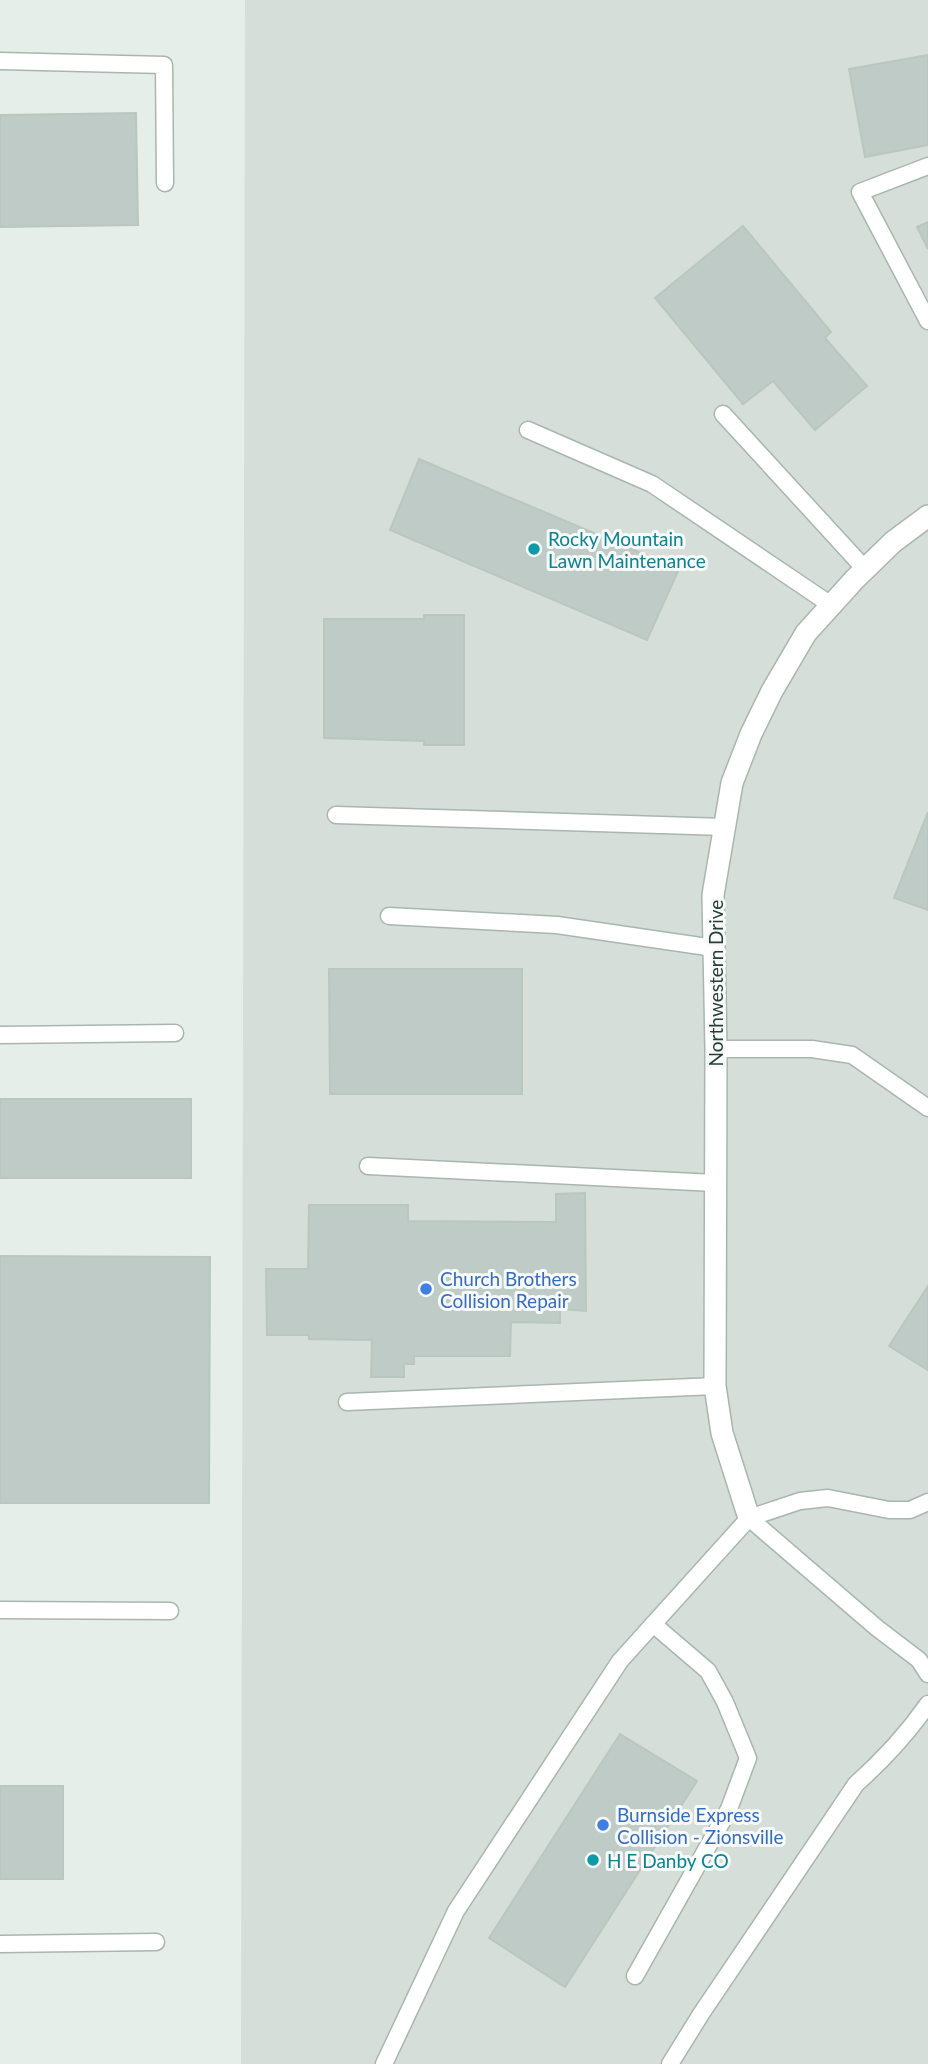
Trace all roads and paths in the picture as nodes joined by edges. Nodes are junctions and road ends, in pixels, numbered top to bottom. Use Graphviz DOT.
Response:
graph roads {
  1 [pos="0,61"];
  2 [pos="928,166"];
  3 [pos="164,184"];
  4 [pos="928,321"];
  5 [pos="723,414"];
  6 [pos="528,430"];
  7 [pos="928,516"];
  8 [pos="866,569"];
  9 [pos="831,605"];
  10 [pos="336,815"];
  11 [pos="725,827"];
  12 [pos="390,916"];
  13 [pos="714,948"];
  14 [pos="175,1033"];
  15 [pos="0,1035"];
  16 [pos="716,1049"];
  17 [pos="928,1108"];
  18 [pos="368,1166"];
  19 [pos="715,1183"];
  20 [pos="715,1386"];
  21 [pos="347,1402"];
  22 [pos="928,1502"];
  23 [pos="748,1518"];
  24 [pos="0,1610"];
  25 [pos="170,1611"];
  26 [pos="653,1624"];
  27 [pos="928,1674"];
  28 [pos="928,1704"];
  29 [pos="156,1942"];
  30 [pos="0,1944"];
  31 [pos="635,1976"];
  32 [pos="384,2064"];
  33 [pos="670,2064"];
  1 -- 3 [label="lane"];
  2 -- 4 [label="lane"];
  5 -- 8 [label="lane"];
  6 -- 9 [label="lane"];
  7 -- 8 [label="street, Northwestern Drive"];
  8 -- 9 [label="street, Northwestern Drive"];
  9 -- 11 [label="street, Northwestern Drive"];
  10 -- 11 [label="lane"];
  11 -- 13 [label="street, Northwestern Drive"];
  12 -- 13 [label="lane"];
  13 -- 16 [label="street, Northwestern Drive"];
  14 -- 15 [label="lane"];
  16 -- 17 [label="lane"];
  16 -- 19 [label="street, Northwestern Drive"];
  18 -- 19 [label="lane"];
  19 -- 20 [label="street, Northwestern Drive"];
  20 -- 21 [label="lane"];
  20 -- 23 [label="street, Northwestern Drive"];
  22 -- 23 [label="lane"];
  23 -- 26 [label="lane"];
  23 -- 27 [label="lane"];
  24 -- 25 [label="lane"];
  26 -- 31 [label="lane"];
  26 -- 32 [label="lane"];
  28 -- 33 [label="lane"];
  29 -- 30 [label="lane"];
}
